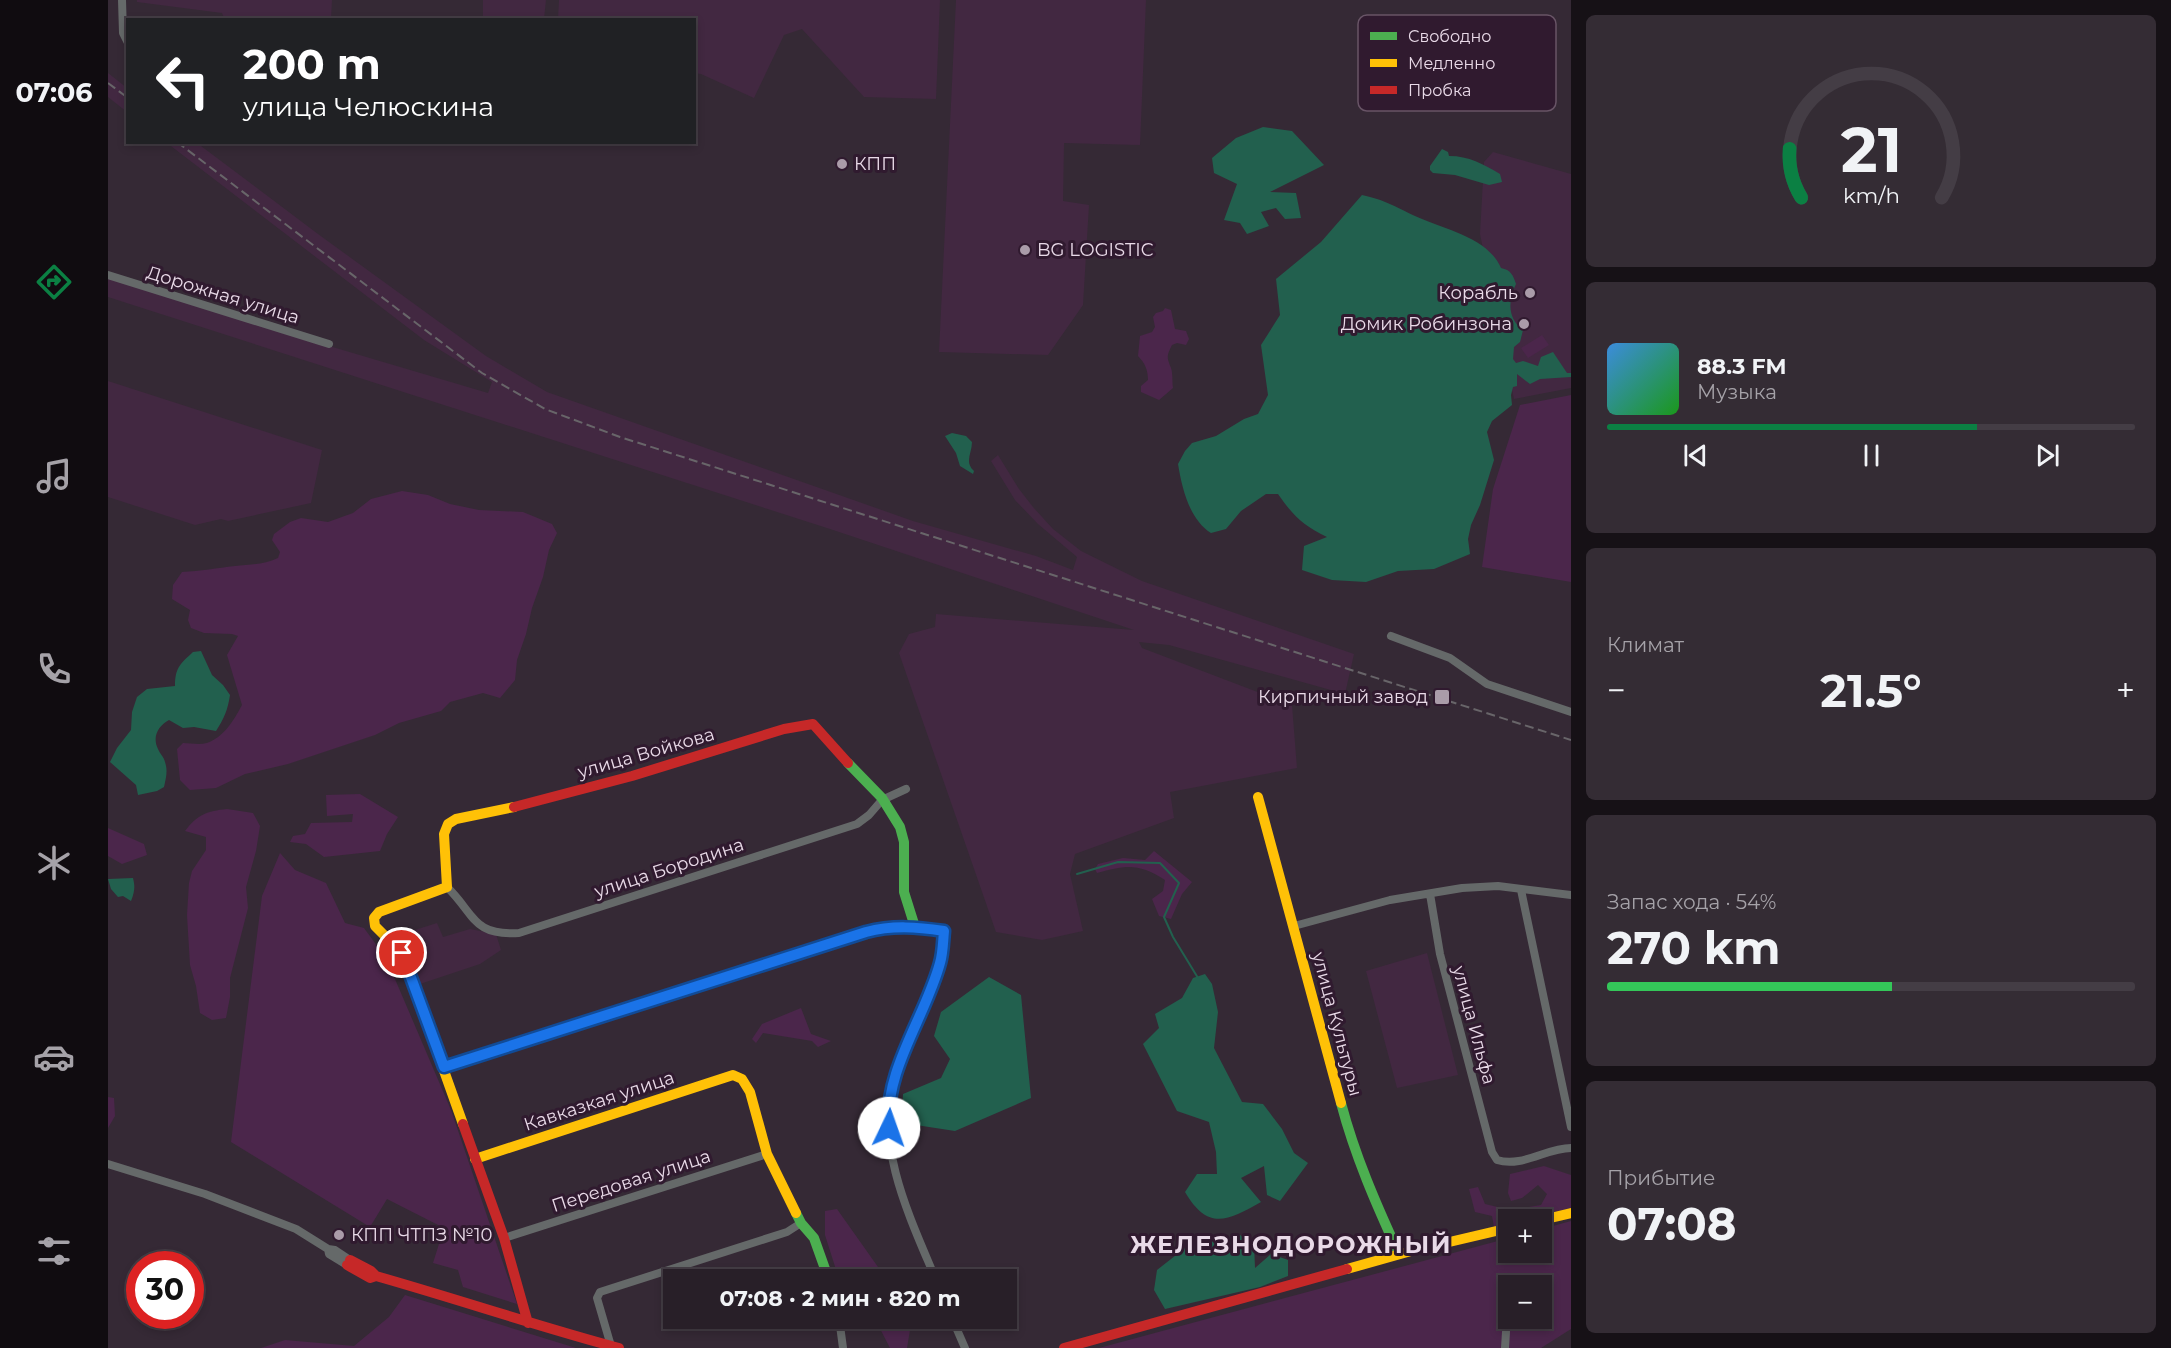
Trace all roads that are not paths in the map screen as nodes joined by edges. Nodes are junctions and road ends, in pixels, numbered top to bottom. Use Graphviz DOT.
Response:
graph roads {
  1 [pos="122,0"];
  2 [pos="126,39"];
  3 [pos="108,275"];
  4 [pos="329,344"];
  5 [pos="1391,636"];
  6 [pos="1571,712"];
  7 [pos="906,789"];
  8 [pos="1258,798"];
  9 [pos="882,800"];
  10 [pos="447,887"];
  11 [pos="1521,890"];
  12 [pos="1430,894"];
  13 [pos="1571,895"];
  14 [pos="1294,926"];
  15 [pos="915,927"];
  16 [pos="444,1067"];
  17 [pos="1571,1127"];
  18 [pos="1571,1148"];
  19 [pos="767,1154"];
  20 [pos="475,1159"];
  21 [pos="108,1164"];
  22 [pos="1571,1213"];
  23 [pos="1552,1218"];
  24 [pos="801,1223"];
  25 [pos="1498,1231"];
  26 [pos="504,1238"];
  27 [pos="1399,1254"];
  28 [pos="349,1263"];
  29 [pos="825,1269"];
  30 [pos="931,1269"];
  31 [pos="528,1323"];
  32 [pos="840,1329"];
  33 [pos="957,1329"];
  34 [pos="1506,1332"];
  35 [pos="615,1347"];
  36 [pos="843,1348"];
  37 [pos="965,1348"];
  38 [pos="1064,1348"];
  39 [pos="1505,1348"];
  1 -- 2 [label="street"];
  3 -- 4 [label="street, Дорожная улица"];
  5 -- 6 [label="street"];
  7 -- 9 [label="street, улица Бородина"];
  8 -- 14 [label="street, улица Культуры"];
  9 -- 10 [label="street, улица Бородина"];
  9 -- 10 [label="street, улица Войкова"];
  9 -- 15 [label="street"];
  10 -- 16 [label="street"];
  11 -- 12 [label="street"];
  11 -- 13 [label="street"];
  11 -- 17 [label="street"];
  12 -- 14 [label="street"];
  12 -- 18 [label="street, улица Ильфа"];
  14 -- 27 [label="street, улица Культуры"];
  15 -- 16 [label="street"];
  15 -- 30 [label="street"];
  16 -- 20 [label="street"];
  19 -- 20 [label="street, Кавказкая улица"];
  19 -- 24 [label="street"];
  19 -- 26 [label="street, Передовая улица"];
  20 -- 26 [label="street"];
  21 -- 28 [label="street"];
  22 -- 23 [label="street"];
  24 -- 29 [label="street"];
  24 -- 35 [label="street"];
  25 -- 27 [label="street"];
  26 -- 31 [label="street"];
  27 -- 38 [label="street"];
  28 -- 31 [label="street"];
  31 -- 35 [label="street"];
  32 -- 36 [label="street"];
  33 -- 37 [label="street"];
  34 -- 39 [label="street"];
}
